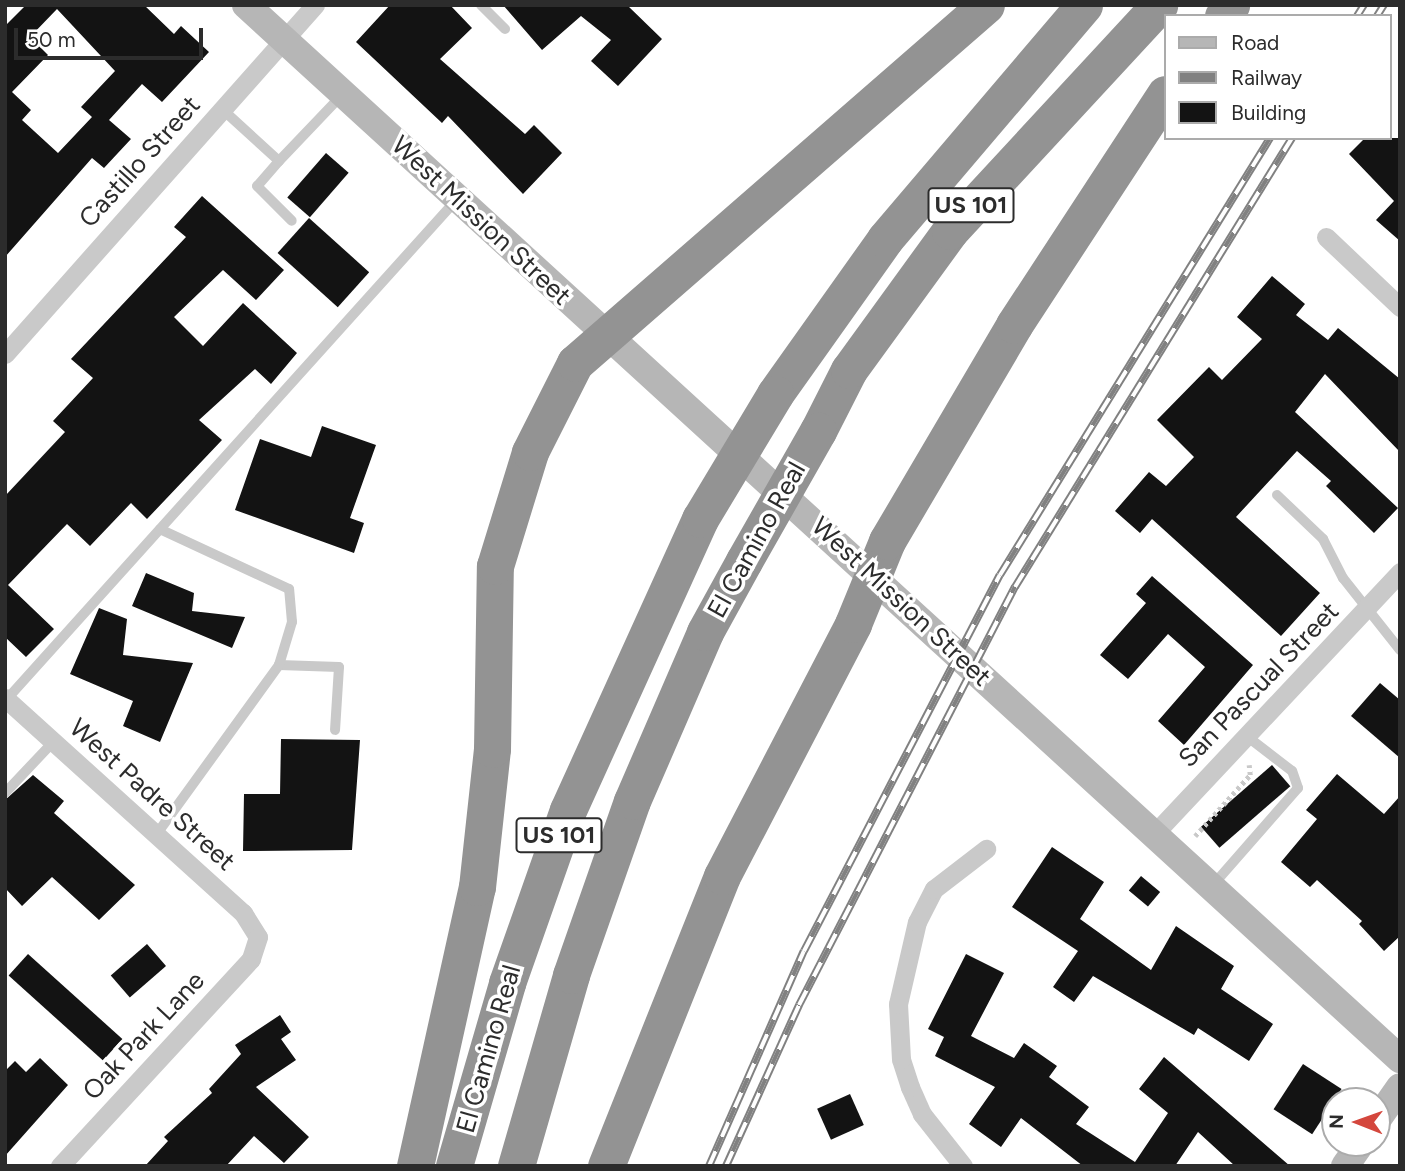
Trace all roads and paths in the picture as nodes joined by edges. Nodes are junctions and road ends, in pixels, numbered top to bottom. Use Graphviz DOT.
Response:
graph roads {
  1 [pos="246,5"];
  2 [pos="315,5"];
  3 [pos="481,5"];
  4 [pos="986,5"];
  5 [pos="1084,5"];
  6 [pos="1158,5"];
  7 [pos="505,29"];
  8 [pos="283,40"];
  9 [pos="343,94"];
  10 [pos="1164,96"];
  11 [pos="222,109"];
  12 [pos="279,161"];
  13 [pos="458,199"];
  14 [pos="292,221"];
  15 [pos="1326,237"];
  16 [pos="1400,307"];
  17 [pos="607,333"];
  18 [pos="5,354"];
  19 [pos="1277,495"];
  20 [pos="160,529"];
  21 [pos="1400,572"];
  22 [pos="874,578"];
  23 [pos="1368,609"];
  24 [pos="1400,650"];
  25 [pos="279,665"];
  26 [pos="6,698"];
  27 [pos="335,730"];
  28 [pos="1245,735"];
  29 [pos="53,742"];
  30 [pos="1250,775"];
  31 [pos="5,793"];
  32 [pos="1155,833"];
  33 [pos="156,835"];
  34 [pos="986,849"];
  35 [pos="1219,879"];
  36 [pos="258,937"];
  37 [pos="1400,1059"];
  38 [pos="60,1166"];
  39 [pos="415,1166"];
  40 [pos="454,1166"];
  41 [pos="516,1166"];
  42 [pos="606,1166"];
  43 [pos="962,1166"];
  1 -- 8 [label="main road, West Mission Street"];
  2 -- 8 [label="street, Castillo Street"];
  3 -- 7 [label="lane"];
  4 -- 17 [label="highway"];
  5 -- 40 [label="highway, El Camino Real / US 101, bridge"];
  6 -- 41 [label="highway, El Camino Real / US 101, bridge"];
  8 -- 9 [label="main road, West Mission Street"];
  8 -- 11 [label="street, Castillo Street"];
  9 -- 12 [label="lane"];
  9 -- 13 [label="main road, West Mission Street"];
  10 -- 22 [label="highway"];
  11 -- 12 [label="lane"];
  11 -- 18 [label="street, Castillo Street"];
  12 -- 14 [label="lane"];
  13 -- 17 [label="main road, West Mission Street"];
  13 -- 20 [label="lane"];
  15 -- 16 [label="street"];
  17 -- 22 [label="main road, West Mission Street"];
  17 -- 39 [label="highway"];
  19 -- 23 [label="lane"];
  20 -- 25 [label="lane"];
  20 -- 26 [label="lane"];
  21 -- 23 [label="street, San Pascual Street"];
  22 -- 32 [label="main road, West Mission Street"];
  22 -- 42 [label="highway"];
  23 -- 24 [label="lane"];
  23 -- 28 [label="street, San Pascual Street"];
  25 -- 27 [label="lane"];
  25 -- 33 [label="lane"];
  26 -- 29 [label="street, West Padre Street"];
  28 -- 32 [label="street, San Pascual Street"];
  28 -- 35 [label="lane"];
  29 -- 31 [label="lane"];
  29 -- 33 [label="street, West Padre Street"];
  30 -- 35 [label="path"];
  32 -- 35 [label="main road, West Mission Street"];
  33 -- 36 [label="street, West Padre Street"];
  34 -- 43 [label="street"];
  35 -- 37 [label="main road, West Mission Street"];
  36 -- 38 [label="street, Oak Park Lane"];
}
